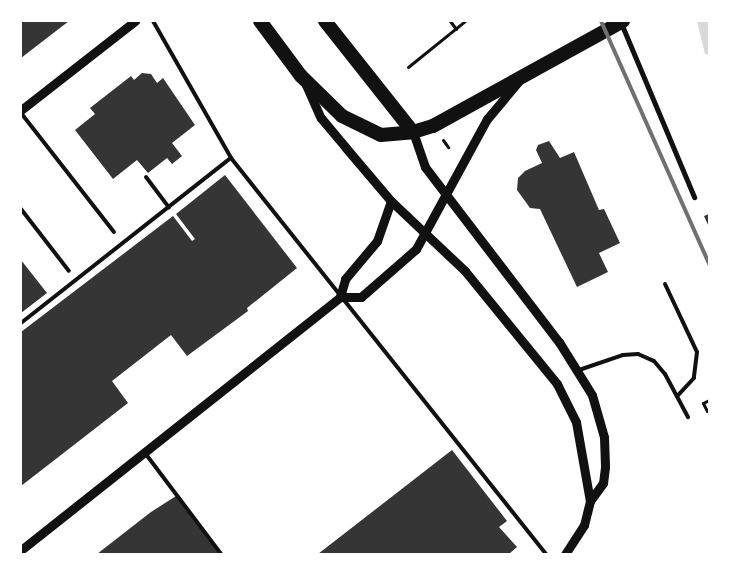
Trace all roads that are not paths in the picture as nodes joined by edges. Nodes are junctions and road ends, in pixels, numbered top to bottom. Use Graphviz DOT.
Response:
graph roads {
  1 [pos="135,21"];
  2 [pos="153,21"];
  3 [pos="260,21"];
  4 [pos="325,21"];
  5 [pos="621,21"];
  6 [pos="301,76"];
  7 [pos="522,77"];
  8 [pos="21,111"];
  9 [pos="413,132"];
  10 [pos="231,158"];
  11 [pos="146,177"];
  12 [pos="446,195"];
  13 [pos="694,197"];
  14 [pos="391,201"];
  15 [pos="169,207"];
  16 [pos="21,209"];
  17 [pos="114,232"];
  18 [pos="426,233"];
  19 [pos="69,270"];
  20 [pos="665,284"];
  21 [pos="340,297"];
  22 [pos="21,323"];
  23 [pos="579,370"];
  24 [pos="677,396"];
  25 [pos="688,417"];
  26 [pos="145,454"];
  27 [pos="590,501"];
  28 [pos="21,550"];
  29 [pos="221,554"];
  30 [pos="546,554"];
  31 [pos="565,554"];
  1 -- 8 [label="street"];
  2 -- 10 [label="lane"];
  3 -- 6 [label="highway"];
  4 -- 9 [label="highway"];
  5 -- 7 [label="highway"];
  5 -- 13 [label="street"];
  6 -- 9 [label="highway"];
  6 -- 14 [label="street"];
  7 -- 9 [label="highway"];
  7 -- 12 [label="street"];
  8 -- 17 [label="lane"];
  9 -- 12 [label="street"];
  10 -- 15 [label="lane"];
  10 -- 21 [label="lane"];
  11 -- 15 [label="lane"];
  12 -- 18 [label="street"];
  12 -- 23 [label="street"];
  14 -- 18 [label="street"];
  14 -- 21 [label="street"];
  15 -- 22 [label="lane"];
  16 -- 19 [label="lane"];
  18 -- 21 [label="street"];
  18 -- 27 [label="street"];
  20 -- 24 [label="lane"];
  21 -- 26 [label="street"];
  21 -- 30 [label="lane"];
  23 -- 24 [label="lane"];
  23 -- 27 [label="street"];
  24 -- 25 [label="lane"];
  26 -- 28 [label="street"];
  26 -- 29 [label="lane"];
  27 -- 31 [label="street"];
}
